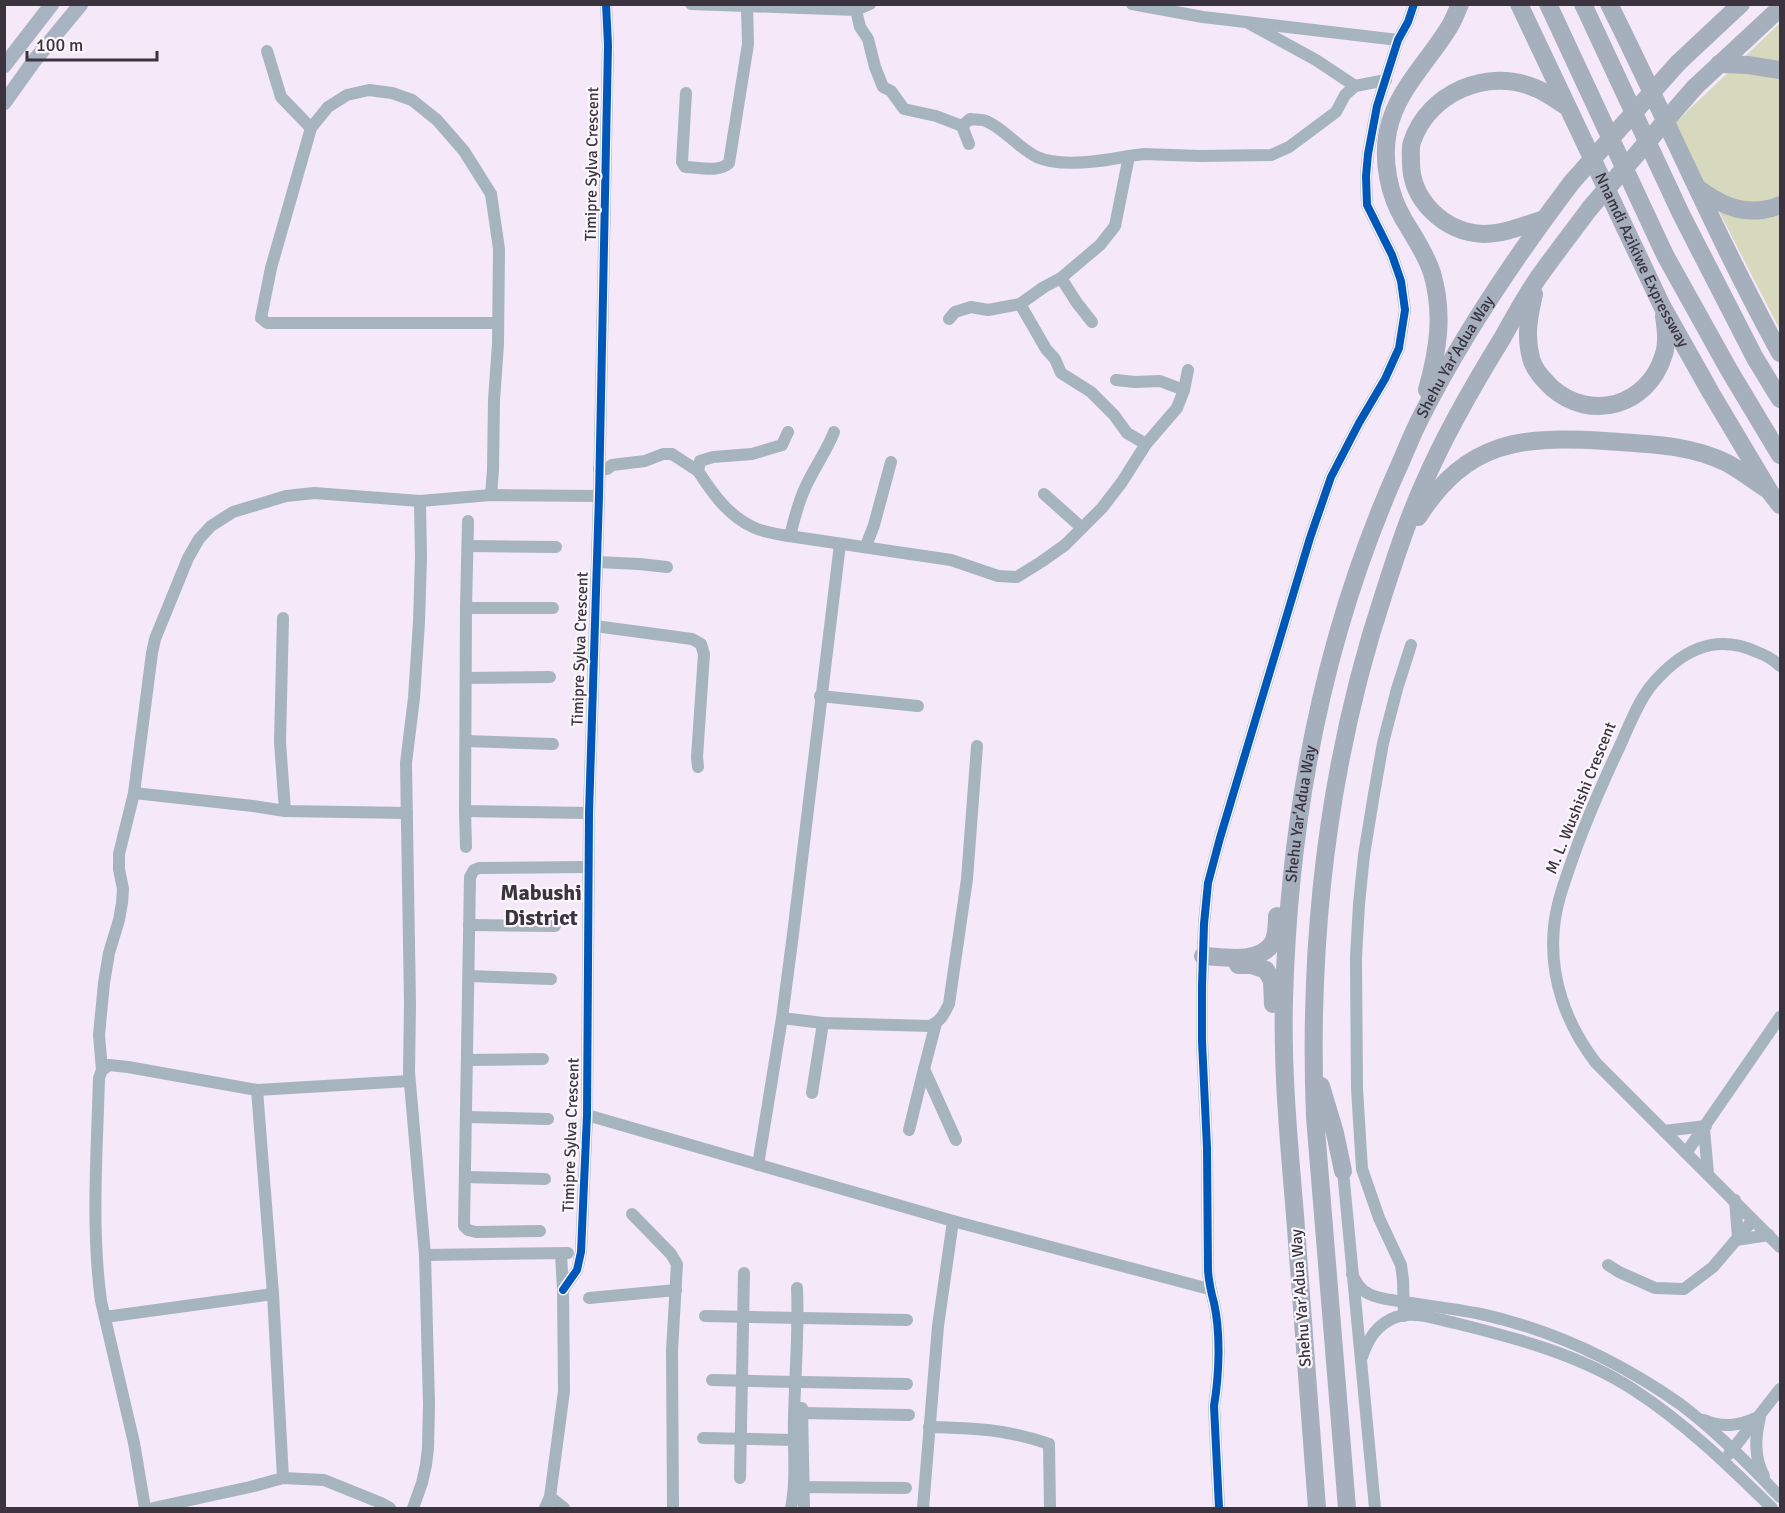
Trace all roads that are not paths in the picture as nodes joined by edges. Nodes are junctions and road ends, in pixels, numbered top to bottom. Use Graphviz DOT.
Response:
graph roads {
  1 [pos="52,4"];
  2 [pos="81,4"];
  3 [pos="606,4"];
  4 [pos="691,4"];
  5 [pos="870,4"];
  6 [pos="1132,4"];
  7 [pos="1414,4"];
  8 [pos="1460,4"];
  9 [pos="1519,4"];
  10 [pos="1548,4"];
  11 [pos="1583,4"];
  12 [pos="1609,4"];
  13 [pos="747,6"];
  14 [pos="1734,8"];
  15 [pos="1780,8"];
  16 [pos="856,10"];
  17 [pos="1244,21"];
  18 [pos="1398,40"];
  19 [pos="267,51"];
  20 [pos="1719,64"];
  21 [pos="4,66"];
  22 [pos="1780,70"];
  23 [pos="1386,80"];
  24 [pos="1355,86"];
  25 [pos="686,93"];
  26 [pos="4,103"];
  27 [pos="1566,106"];
  28 [pos="962,126"];
  29 [pos="311,128"];
  30 [pos="969,144"];
  31 [pos="1129,156"];
  32 [pos="1696,186"];
  33 [pos="1780,205"];
  34 [pos="1544,219"];
  35 [pos="1061,278"];
  36 [pos="1538,279"];
  37 [pos="1020,304"];
  38 [pos="1662,306"];
  39 [pos="949,319"];
  40 [pos="1092,322"];
  41 [pos="498,323"];
  42 [pos="1780,353"];
  43 [pos="1188,370"];
  44 [pos="1116,380"];
  45 [pos="1184,390"];
  46 [pos="1780,399"];
  47 [pos="1419,419"];
  48 [pos="788,432"];
  49 [pos="834,432"];
  50 [pos="1146,444"];
  51 [pos="1780,455"];
  52 [pos="891,462"];
  53 [pos="600,469"];
  54 [pos="698,471"];
  55 [pos="1044,494"];
  56 [pos="491,495"];
  57 [pos="599,496"];
  58 [pos="1775,498"];
  59 [pos="420,501"];
  60 [pos="468,521"];
  61 [pos="1082,528"];
  62 [pos="790,536"];
  63 [pos="840,544"];
  64 [pos="468,546"];
  65 [pos="866,546"];
  66 [pos="556,547"];
  67 [pos="1398,549"];
  68 [pos="597,562"];
  69 [pos="667,567"];
  70 [pos="466,608"];
  71 [pos="553,608"];
  72 [pos="283,618"];
  73 [pos="595,626"];
  74 [pos="1411,645"];
  75 [pos="1780,666"];
  76 [pos="550,677"];
  77 [pos="466,678"];
  78 [pos="820,696"];
  79 [pos="918,706"];
  80 [pos="466,741"];
  81 [pos="553,744"];
  82 [pos="977,746"];
  83 [pos="698,767"];
  84 [pos="134,793"];
  85 [pos="285,811"];
  86 [pos="465,811"];
  87 [pos="407,813"];
  88 [pos="589,813"];
  89 [pos="1298,821"];
  90 [pos="465,847"];
  91 [pos="588,867"];
  92 [pos="469,925"];
  93 [pos="555,926"];
  94 [pos="1203,961"];
  95 [pos="469,976"];
  96 [pos="551,979"];
  97 [pos="1780,1017"];
  98 [pos="782,1018"];
  99 [pos="823,1023"];
  100 [pos="936,1023"];
  101 [pos="1312,1053"];
  102 [pos="543,1059"];
  103 [pos="467,1060"];
  104 [pos="924,1069"];
  105 [pos="102,1070"];
  106 [pos="1285,1076"];
  107 [pos="409,1081"];
  108 [pos="258,1090"];
  109 [pos="812,1093"];
  110 [pos="586,1115"];
  111 [pos="466,1117"];
  112 [pos="548,1119"];
  113 [pos="1705,1127"];
  114 [pos="909,1131"];
  115 [pos="1664,1131"];
  116 [pos="956,1140"];
  117 [pos="1686,1153"];
  118 [pos="758,1165"];
  119 [pos="1343,1171"];
  120 [pos="1708,1174"];
  121 [pos="465,1177"];
  122 [pos="545,1179"];
  123 [pos="1735,1200"];
  124 [pos="632,1214"];
  125 [pos="1753,1220"];
  126 [pos="953,1221"];
  127 [pos="540,1231"];
  128 [pos="1768,1235"];
  129 [pos="1737,1239"];
  130 [pos="1780,1247"];
  131 [pos="581,1252"];
  132 [pos="561,1254"];
  133 [pos="426,1255"];
  134 [pos="1608,1264"];
  135 [pos="744,1273"];
  136 [pos="1352,1274"];
  137 [pos="797,1288"];
  138 [pos="563,1290"];
  139 [pos="676,1290"];
  140 [pos="1209,1290"];
  141 [pos="273,1294"];
  142 [pos="589,1298"];
  143 [pos="1404,1302"];
  144 [pos="799,1315"];
  145 [pos="705,1316"];
  146 [pos="1404,1316"];
  147 [pos="105,1317"];
  148 [pos="744,1317"];
  149 [pos="907,1320"];
  150 [pos="1362,1357"];
  151 [pos="712,1380"];
  152 [pos="743,1381"];
  153 [pos="798,1382"];
  154 [pos="907,1384"];
  155 [pos="1780,1389"];
  156 [pos="802,1413"];
  157 [pos="909,1415"];
  158 [pos="1695,1416"];
  159 [pos="1760,1416"];
  160 [pos="929,1427"];
  161 [pos="704,1438"];
  162 [pos="740,1439"];
  163 [pos="793,1440"];
  164 [pos="1732,1449"];
  165 [pos="1723,1461"];
  166 [pos="283,1478"];
  167 [pos="740,1478"];
  168 [pos="1768,1484"];
  169 [pos="798,1487"];
  170 [pos="906,1488"];
  171 [pos="1780,1497"];
  172 [pos="548,1503"];
  173 [pos="146,1509"];
  174 [pos="153,1509"];
  175 [pos="390,1509"];
  176 [pos="413,1509"];
  177 [pos="564,1509"];
  178 [pos="673,1509"];
  179 [pos="791,1509"];
  180 [pos="804,1509"];
  181 [pos="924,1509"];
  182 [pos="1050,1509"];
  183 [pos="1219,1509"];
  184 [pos="1317,1509"];
  185 [pos="1347,1509"];
  186 [pos="1375,1509"];
  187 [pos="1772,1509"];
  1 -- 21 [label="main road"];
  2 -- 26 [label="main road"];
  3 -- 53 [label="street, Timipre Sylva Crescent"];
  4 -- 13 [label="street"];
  5 -- 16 [label="street"];
  6 -- 17 [label="street"];
  7 -- 18 [label="street"];
  8 -- 47 [label="highway"];
  9 -- 27 [label="highway, Nnamdi Azikiwe Expressway"];
  10 -- 51 [label="highway, Nnamdi Azikiwe Expressway"];
  11 -- 46 [label="highway"];
  12 -- 32 [label="highway"];
  13 -- 16 [label="street"];
  13 -- 25 [label="street"];
  14 -- 34 [label="highway, Shehu Yar'Adua Way, bridge"];
  15 -- 20 [label="highway, Shehu Yar'Adua Way"];
  16 -- 28 [label="street"];
  17 -- 18 [label="street"];
  17 -- 24 [label="street"];
  18 -- 23 [label="street"];
  19 -- 29 [label="street"];
  20 -- 22 [label="highway"];
  20 -- 36 [label="highway, Shehu Yar'Adua Way, bridge"];
  23 -- 24 [label="street"];
  23 -- 94 [label="street"];
  24 -- 31 [label="street"];
  27 -- 34 [label="highway"];
  27 -- 38 [label="highway, Nnamdi Azikiwe Expressway"];
  28 -- 30 [label="street"];
  28 -- 31 [label="street"];
  29 -- 41 [label="street"];
  29 -- 41 [label="street"];
  31 -- 35 [label="street"];
  32 -- 33 [label="highway"];
  32 -- 42 [label="highway"];
  34 -- 47 [label="highway, Shehu Yar'Adua Way"];
  35 -- 37 [label="street"];
  35 -- 40 [label="street"];
  36 -- 38 [label="highway"];
  36 -- 67 [label="highway, Shehu Yar'Adua Way"];
  37 -- 39 [label="street"];
  37 -- 50 [label="street"];
  38 -- 58 [label="highway, Nnamdi Azikiwe Expressway"];
  41 -- 56 [label="street"];
  43 -- 45 [label="street"];
  44 -- 45 [label="street"];
  45 -- 50 [label="street"];
  47 -- 89 [label="highway, Shehu Yar'Adua Way"];
  48 -- 54 [label="street"];
  49 -- 62 [label="street"];
  50 -- 61 [label="street"];
  52 -- 65 [label="street"];
  53 -- 54 [label="street"];
  53 -- 57 [label="street, Timipre Sylva Crescent"];
  54 -- 62 [label="street"];
  55 -- 61 [label="street"];
  56 -- 57 [label="street"];
  56 -- 59 [label="street"];
  57 -- 68 [label="street, Timipre Sylva Crescent"];
  58 -- 67 [label="highway"];
  59 -- 84 [label="street"];
  59 -- 87 [label="street"];
  60 -- 64 [label="street"];
  61 -- 65 [label="street"];
  62 -- 63 [label="street"];
  63 -- 65 [label="street"];
  63 -- 78 [label="street"];
  64 -- 66 [label="street"];
  64 -- 70 [label="street"];
  67 -- 101 [label="highway, Shehu Yar'Adua Way"];
  68 -- 69 [label="street"];
  68 -- 73 [label="street, Timipre Sylva Crescent"];
  70 -- 71 [label="street"];
  70 -- 77 [label="street"];
  72 -- 85 [label="street"];
  73 -- 83 [label="street"];
  73 -- 88 [label="street, Timipre Sylva Crescent"];
  74 -- 143 [label="street"];
  75 -- 115 [label="street, M. L. Wushishi Crescent"];
  76 -- 77 [label="street"];
  77 -- 80 [label="street"];
  78 -- 79 [label="street"];
  78 -- 98 [label="street"];
  80 -- 81 [label="street"];
  80 -- 86 [label="street"];
  82 -- 100 [label="street"];
  84 -- 85 [label="street"];
  84 -- 105 [label="street"];
  85 -- 87 [label="street"];
  86 -- 88 [label="street"];
  86 -- 90 [label="street"];
  87 -- 107 [label="street"];
  88 -- 91 [label="street, Timipre Sylva Crescent"];
  89 -- 94 [label="highway"];
  89 -- 106 [label="highway, Shehu Yar'Adua Way"];
  91 -- 92 [label="street"];
  91 -- 110 [label="street, Timipre Sylva Crescent"];
  92 -- 93 [label="street"];
  92 -- 95 [label="street"];
  94 -- 106 [label="highway"];
  94 -- 140 [label="street"];
  95 -- 96 [label="street"];
  95 -- 103 [label="street"];
  97 -- 113 [label="street"];
  98 -- 99 [label="street"];
  98 -- 118 [label="street"];
  99 -- 100 [label="street"];
  99 -- 109 [label="street"];
  100 -- 104 [label="street"];
  101 -- 119 [label="highway"];
  101 -- 185 [label="highway, Shehu Yar'Adua Way"];
  102 -- 103 [label="street"];
  103 -- 111 [label="street"];
  104 -- 114 [label="street"];
  104 -- 116 [label="street"];
  105 -- 108 [label="street"];
  105 -- 147 [label="street"];
  106 -- 184 [label="highway, Shehu Yar'Adua Way"];
  107 -- 108 [label="street"];
  107 -- 133 [label="street"];
  108 -- 141 [label="street"];
  110 -- 118 [label="street"];
  110 -- 131 [label="street, Timipre Sylva Crescent"];
  111 -- 112 [label="street"];
  111 -- 121 [label="street"];
  113 -- 115 [label="street"];
  113 -- 117 [label="street"];
  113 -- 120 [label="street"];
  115 -- 117 [label="street, M. L. Wushishi Crescent"];
  117 -- 120 [label="street, M. L. Wushishi Crescent"];
  118 -- 126 [label="street"];
  119 -- 136 [label="street"];
  120 -- 123 [label="street, M. L. Wushishi Crescent"];
  121 -- 122 [label="street"];
  121 -- 127 [label="street"];
  123 -- 125 [label="street, M. L. Wushishi Crescent"];
  123 -- 129 [label="street"];
  124 -- 139 [label="street"];
  125 -- 128 [label="street, M. L. Wushishi Crescent"];
  125 -- 129 [label="street"];
  126 -- 140 [label="street"];
  126 -- 160 [label="street"];
  128 -- 129 [label="street"];
  128 -- 130 [label="street, M. L. Wushishi Crescent"];
  129 -- 134 [label="street"];
  131 -- 132 [label="street"];
  131 -- 138 [label="street, Timipre Sylva Crescent"];
  132 -- 133 [label="street"];
  132 -- 138 [label="street"];
  133 -- 176 [label="street"];
  135 -- 148 [label="street"];
  136 -- 143 [label="street"];
  136 -- 150 [label="street"];
  137 -- 144 [label="street"];
  138 -- 172 [label="street"];
  139 -- 142 [label="street"];
  139 -- 178 [label="street"];
  140 -- 183 [label="street"];
  141 -- 147 [label="street"];
  141 -- 166 [label="street"];
  143 -- 146 [label="street"];
  143 -- 158 [label="street"];
  144 -- 148 [label="street"];
  144 -- 149 [label="street"];
  144 -- 153 [label="street"];
  145 -- 148 [label="street"];
  146 -- 150 [label="street"];
  146 -- 165 [label="street"];
  147 -- 173 [label="street"];
  148 -- 152 [label="street"];
  150 -- 186 [label="street"];
  151 -- 152 [label="street"];
  152 -- 153 [label="street"];
  152 -- 162 [label="street"];
  153 -- 154 [label="street"];
  153 -- 156 [label="street"];
  153 -- 163 [label="street"];
  155 -- 159 [label="street"];
  156 -- 157 [label="street"];
  156 -- 169 [label="street"];
  158 -- 159 [label="street"];
  158 -- 164 [label="street"];
  159 -- 164 [label="street"];
  159 -- 168 [label="street"];
  160 -- 181 [label="street"];
  160 -- 182 [label="street"];
  161 -- 162 [label="street"];
  162 -- 163 [label="street"];
  162 -- 167 [label="street"];
  163 -- 169 [label="street"];
  164 -- 165 [label="street"];
  164 -- 168 [label="street"];
  165 -- 187 [label="street"];
  166 -- 174 [label="street"];
  166 -- 175 [label="street"];
  168 -- 171 [label="street"];
  169 -- 170 [label="street"];
  169 -- 179 [label="street"];
  169 -- 180 [label="street"];
  172 -- 177 [label="street"];
}
